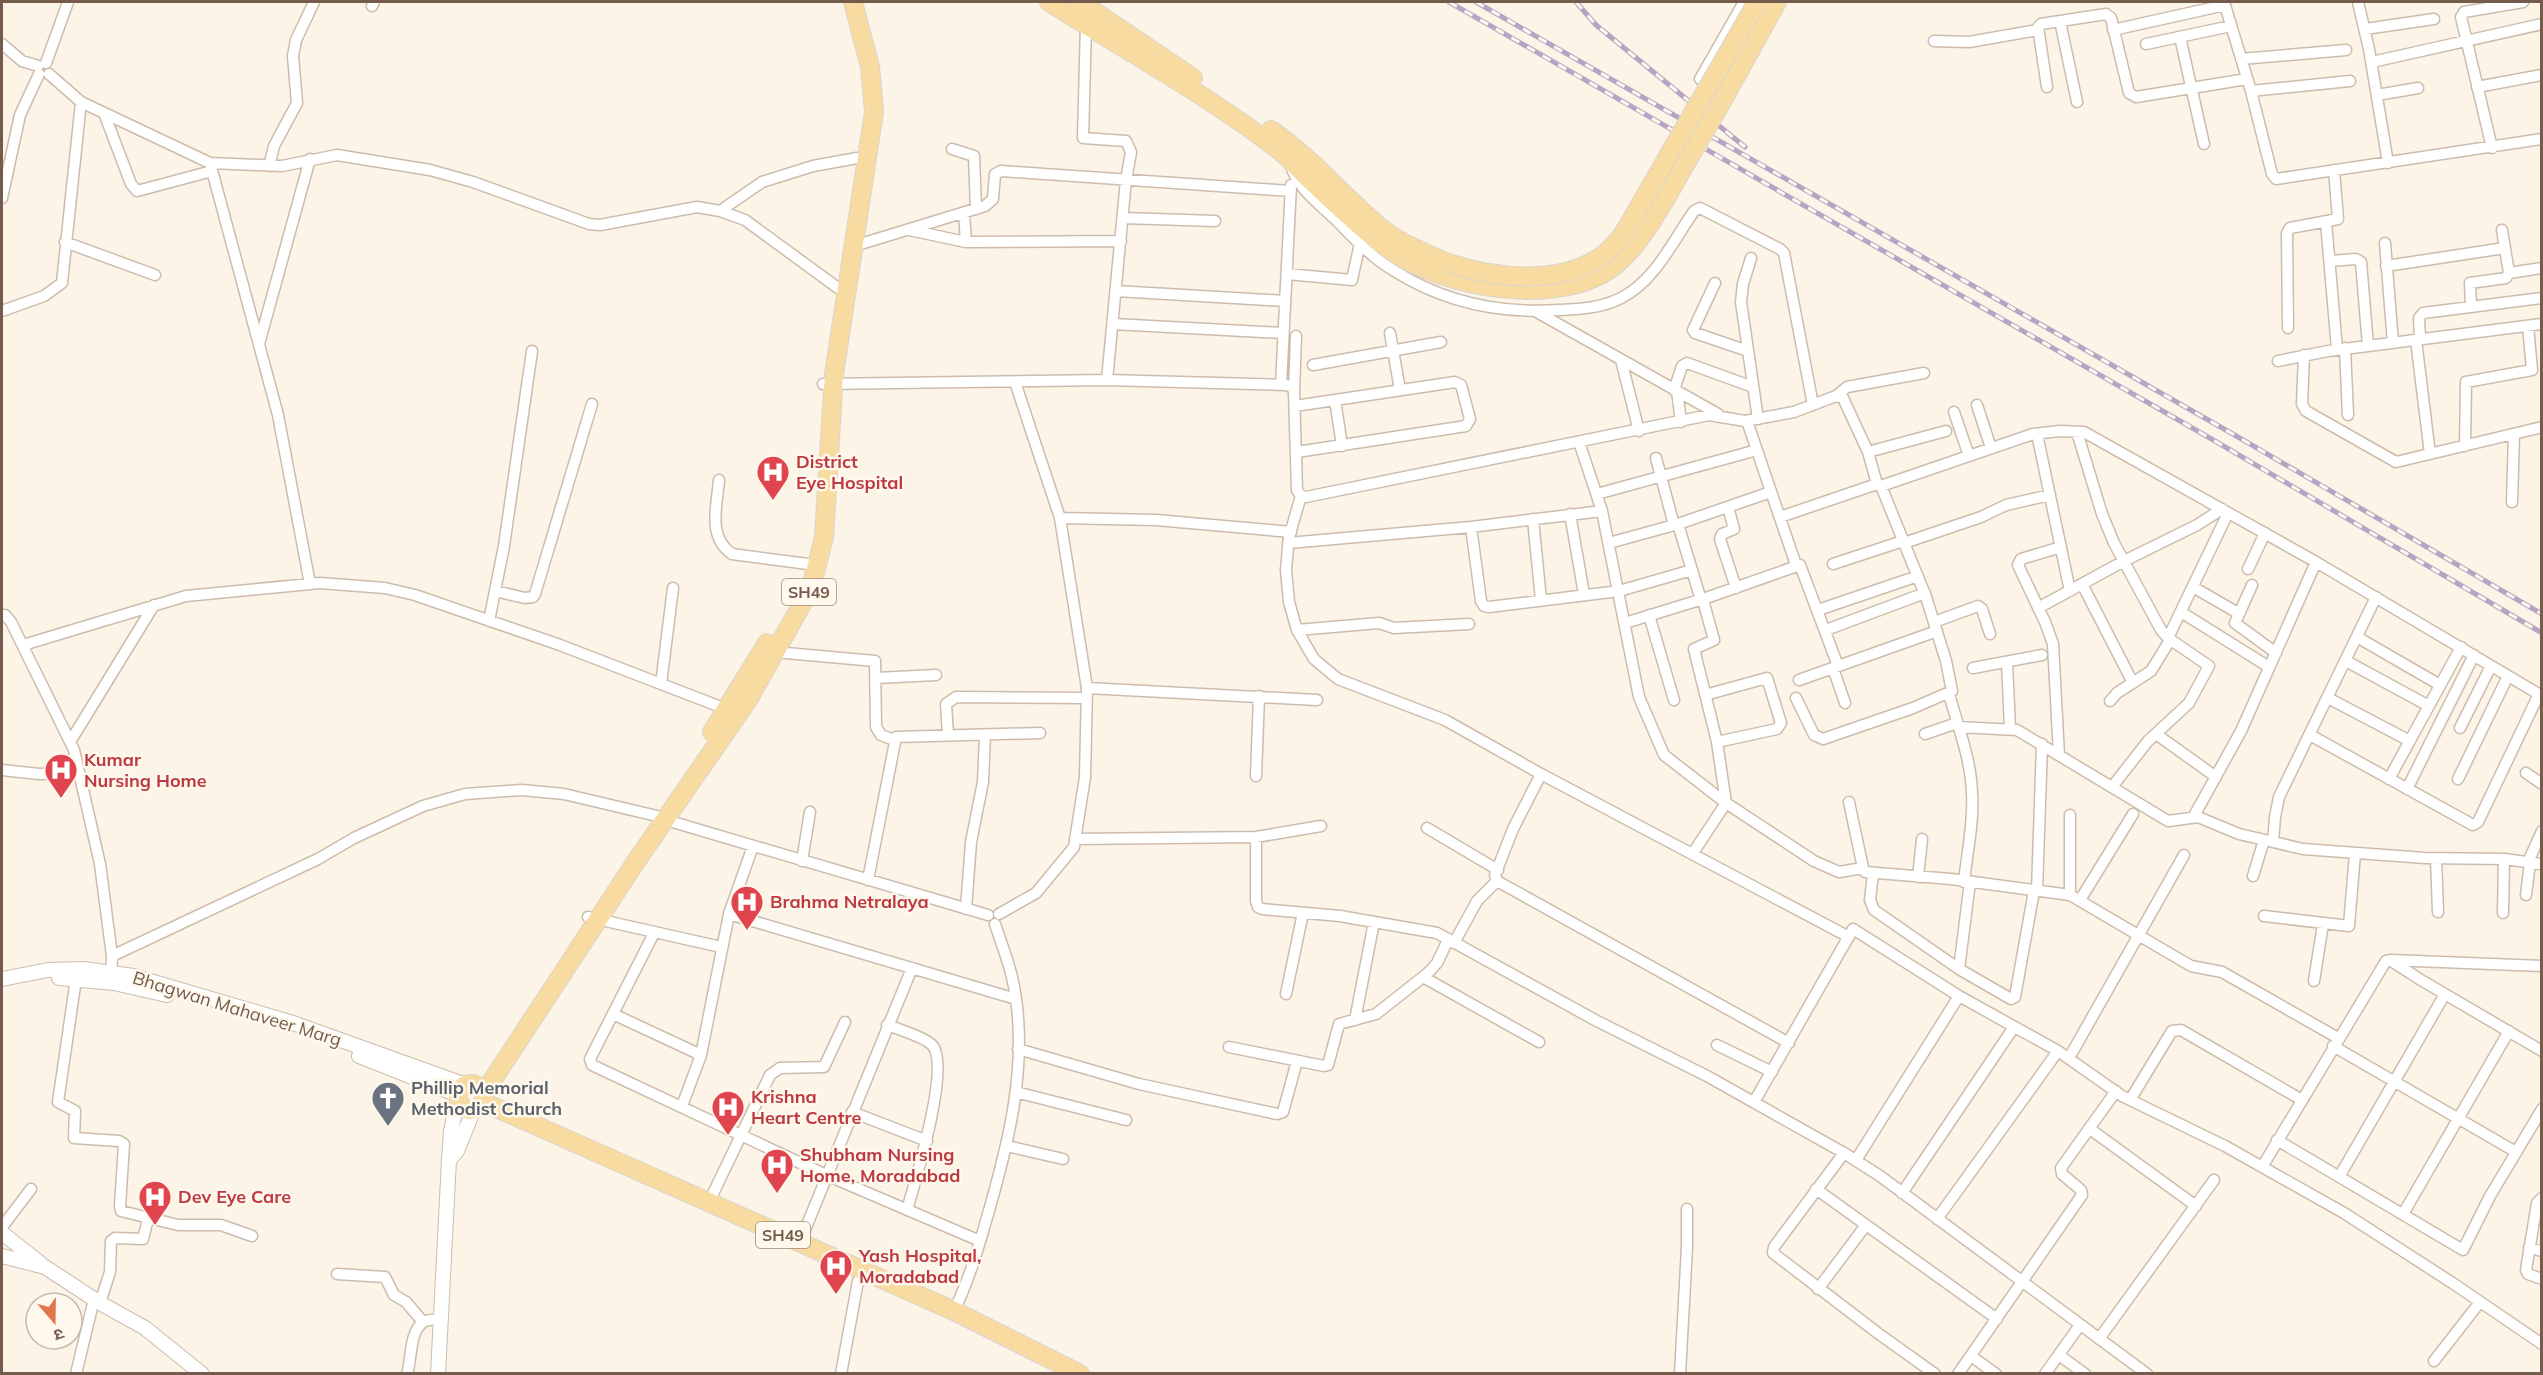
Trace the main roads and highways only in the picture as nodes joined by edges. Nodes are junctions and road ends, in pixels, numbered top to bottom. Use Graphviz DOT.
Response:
graph roads {
  1 [pos="842,2"];
  2 [pos="853,2"];
  3 [pos="1049,2"];
  4 [pos="1080,2"];
  5 [pos="1757,2"];
  6 [pos="1777,2"];
  7 [pos="1178,76"];
  8 [pos="1443,268"];
  9 [pos="828,385"];
  10 [pos="662,818"];
  11 [pos="472,1097"];
  12 [pos="1054,1374"];
  13 [pos="1080,1374"];
  1 -- 9 [label="main road, SH49"];
  2 -- 9 [label="main road, SH49"];
  3 -- 7 [label="main road"];
  4 -- 7 [label="main road"];
  5 -- 8 [label="main road, bridge"];
  6 -- 8 [label="main road, bridge"];
  7 -- 8 [label="main road"];
  7 -- 8 [label="main road"];
  9 -- 10 [label="main road, SH49"];
  9 -- 10 [label="main road, SH49"];
  10 -- 11 [label="main road, SH49"];
  11 -- 12 [label="main road, SH49"];
  11 -- 13 [label="main road, SH49"];
}
